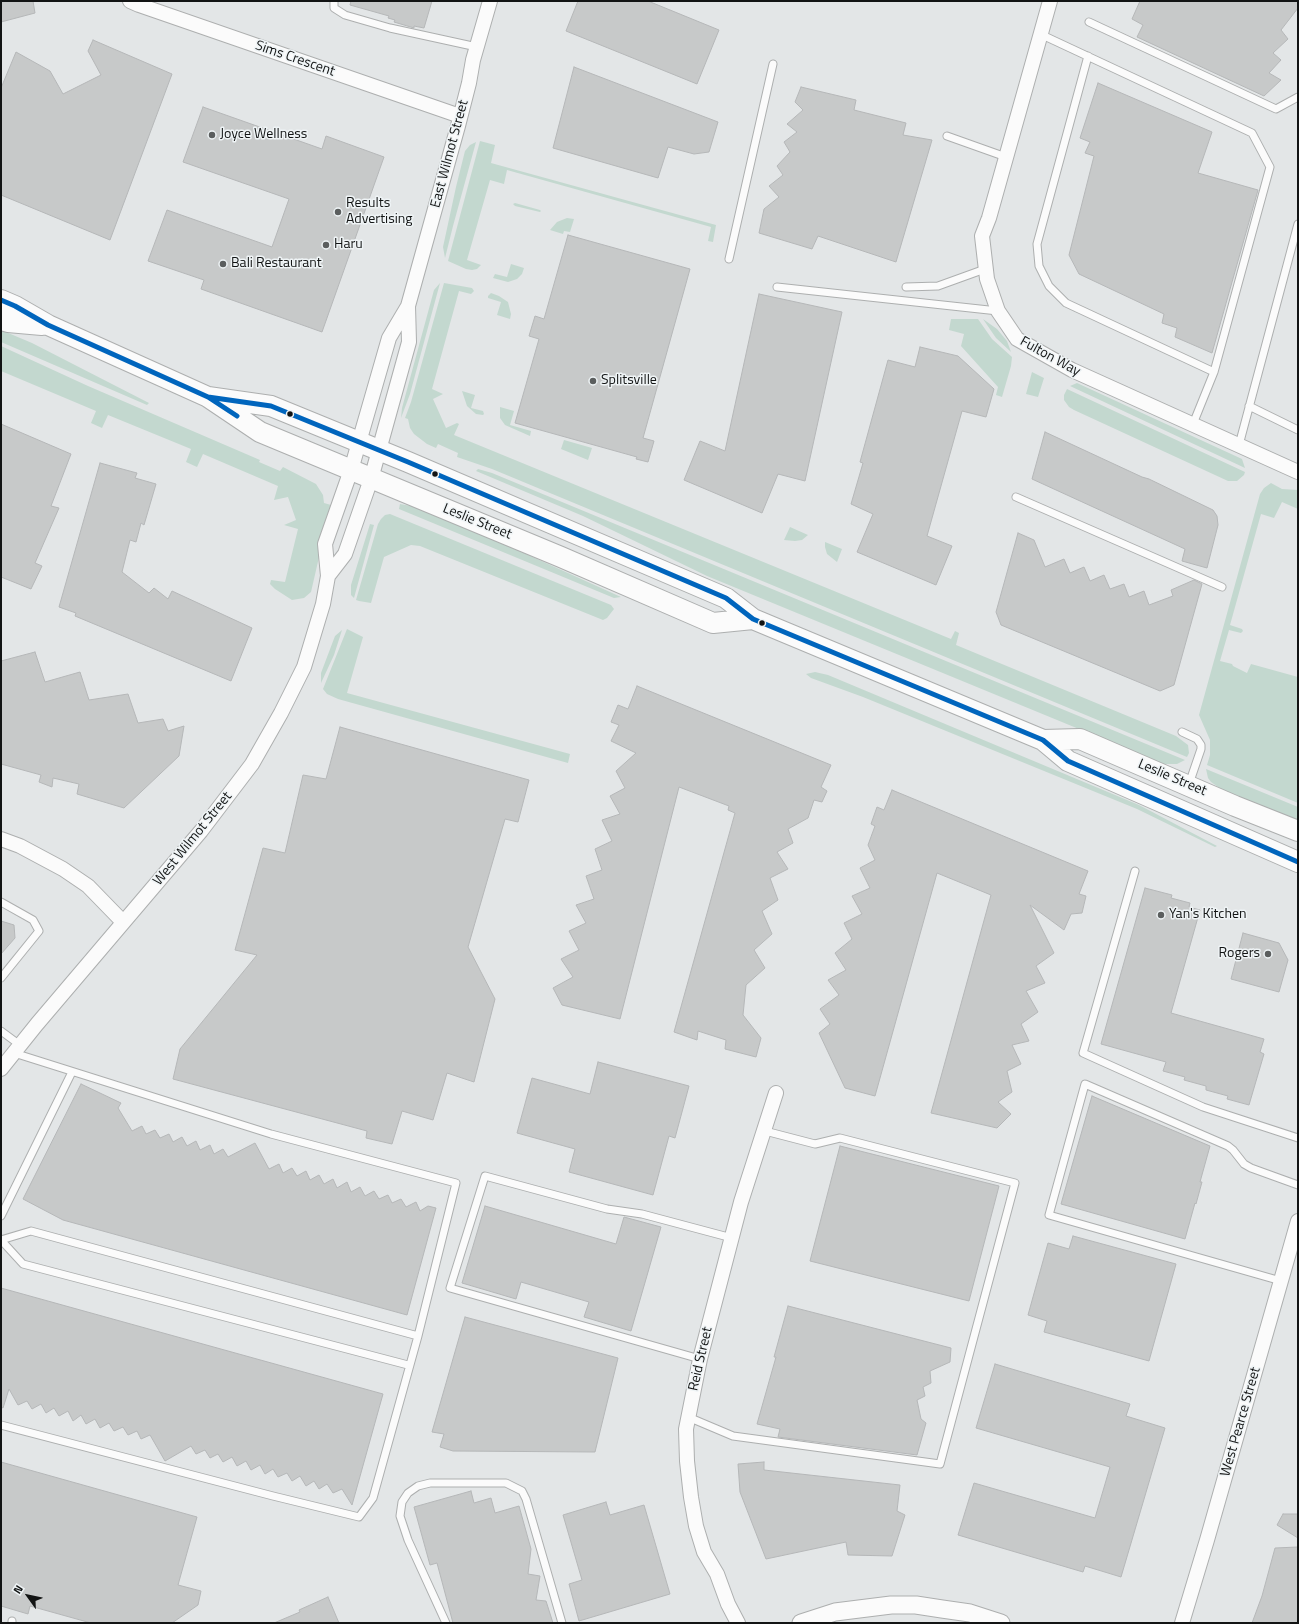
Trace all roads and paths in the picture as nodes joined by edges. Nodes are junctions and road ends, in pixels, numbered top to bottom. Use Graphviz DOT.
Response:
graph roads {
  1 [pos="130,1"];
  2 [pos="334,1"];
  3 [pos="490,1"];
  4 [pos="1050,1"];
  5 [pos="1089,22"];
  6 [pos="1040,34"];
  7 [pos="476,48"];
  8 [pos="1088,56"];
  9 [pos="773,64"];
  10 [pos="1298,97"];
  11 [pos="460,116"];
  12 [pos="947,136"];
  13 [pos="1006,157"];
  14 [pos="1298,224"];
  15 [pos="729,259"];
  16 [pos="985,269"];
  17 [pos="777,287"];
  18 [pos="906,287"];
  19 [pos="1,300"];
  20 [pos="408,306"];
  21 [pos="998,311"];
  22 [pos="1,320"];
  23 [pos="48,325"];
  24 [pos="1214,372"];
  25 [pos="208,397"];
  26 [pos="1250,406"];
  27 [pos="1193,424"];
  28 [pos="1298,430"];
  29 [pos="358,443"];
  30 [pos="1239,445"];
  31 [pos="379,451"];
  32 [pos="351,470"];
  33 [pos="1298,472"];
  34 [pos="371,479"];
  35 [pos="1016,497"];
  36 [pos="328,576"];
  37 [pos="1222,587"];
  38 [pos="753,619"];
  39 [pos="1182,732"];
  40 [pos="1043,740"];
  41 [pos="1188,786"];
  42 [pos="1298,831"];
  43 [pos="1,839"];
  44 [pos="1298,862"];
  45 [pos="1135,871"];
  46 [pos="1,902"];
  47 [pos="123,922"];
  48 [pos="1,978"];
  49 [pos="1,1031"];
  50 [pos="17,1049"];
  51 [pos="1,1069"];
  52 [pos="72,1072"];
  53 [pos="776,1093"];
  54 [pos="764,1131"];
  55 [pos="1298,1138"];
  56 [pos="1298,1185"];
  57 [pos="1,1216"];
  58 [pos="1298,1221"];
  59 [pos="732,1238"];
  60 [pos="1,1240"];
  61 [pos="1281,1281"];
  62 [pos="418,1336"];
  63 [pos="700,1359"];
  64 [pos="408,1366"];
  65 [pos="688,1417"];
  66 [pos="1,1425"];
  67 [pos="446,1623"];
  68 [pos="562,1623"];
  69 [pos="738,1623"];
  70 [pos="801,1623"];
  71 [pos="1001,1623"];
  72 [pos="1182,1623"];
  1 -- 11 [label="street, Sims Crescent"];
  2 -- 7 [label="lane"];
  3 -- 7 [label="street, East Wilmot Street"];
  4 -- 6 [label="street, Fulton Way"];
  5 -- 10 [label="lane"];
  6 -- 8 [label="lane"];
  6 -- 13 [label="street, Fulton Way"];
  7 -- 11 [label="street, East Wilmot Street"];
  8 -- 24 [label="lane"];
  8 -- 24 [label="lane"];
  9 -- 15 [label="lane"];
  11 -- 20 [label="street, East Wilmot Street"];
  12 -- 13 [label="lane"];
  13 -- 16 [label="street, Fulton Way"];
  14 -- 26 [label="lane"];
  16 -- 18 [label="lane"];
  16 -- 21 [label="street, Fulton Way"];
  17 -- 21 [label="lane"];
  19 -- 23 [label="main road, Leslie Street"];
  20 -- 29 [label="street, East Wilmot Street"];
  20 -- 31 [label="street, East Wilmot Street"];
  21 -- 27 [label="street, Fulton Way"];
  22 -- 23 [label="main road, Leslie Street"];
  23 -- 25 [label="main road, Leslie Street"];
  24 -- 27 [label="lane"];
  25 -- 29 [label="main road, Leslie Street"];
  25 -- 32 [label="main road, Leslie Street"];
  26 -- 28 [label="lane"];
  26 -- 30 [label="lane"];
  27 -- 30 [label="street, Fulton Way"];
  29 -- 31 [label="main road, Leslie Street"];
  29 -- 32 [label="street, East Wilmot Street"];
  30 -- 33 [label="street, Fulton Way"];
  31 -- 34 [label="street, East Wilmot Street"];
  31 -- 38 [label="main road, Leslie Street"];
  32 -- 34 [label="main road, Leslie Street"];
  32 -- 36 [label="street, West Wilmot Street"];
  34 -- 36 [label="street, West Wilmot Street"];
  34 -- 38 [label="main road, Leslie Street"];
  35 -- 37 [label="lane"];
  36 -- 47 [label="street, West Wilmot Street"];
  38 -- 40 [label="main road, Leslie Street"];
  39 -- 41 [label="lane"];
  40 -- 41 [label="main road, Leslie Street"];
  40 -- 44 [label="main road, Leslie Street"];
  41 -- 42 [label="main road, Leslie Street"];
  43 -- 47 [label="street"];
  45 -- 55 [label="lane"];
  46 -- 48 [label="lane"];
  47 -- 50 [label="street, West Wilmot Street"];
  49 -- 50 [label="lane"];
  50 -- 51 [label="street, West Wilmot Street"];
  50 -- 52 [label="lane"];
  52 -- 57 [label="lane"];
  52 -- 62 [label="lane"];
  53 -- 54 [label="street, Reid Street"];
  54 -- 59 [label="street, Reid Street"];
  54 -- 65 [label="lane"];
  56 -- 61 [label="lane"];
  58 -- 61 [label="street, West Pearce Street"];
  59 -- 63 [label="street, Reid Street"];
  59 -- 63 [label="lane"];
  60 -- 62 [label="lane"];
  60 -- 64 [label="lane"];
  61 -- 72 [label="street, West Pearce Street"];
  62 -- 64 [label="lane"];
  63 -- 65 [label="street, Reid Street"];
  64 -- 66 [label="lane"];
  65 -- 69 [label="street, Reid Street"];
  67 -- 68 [label="lane"];
  70 -- 71 [label="street"];
}
